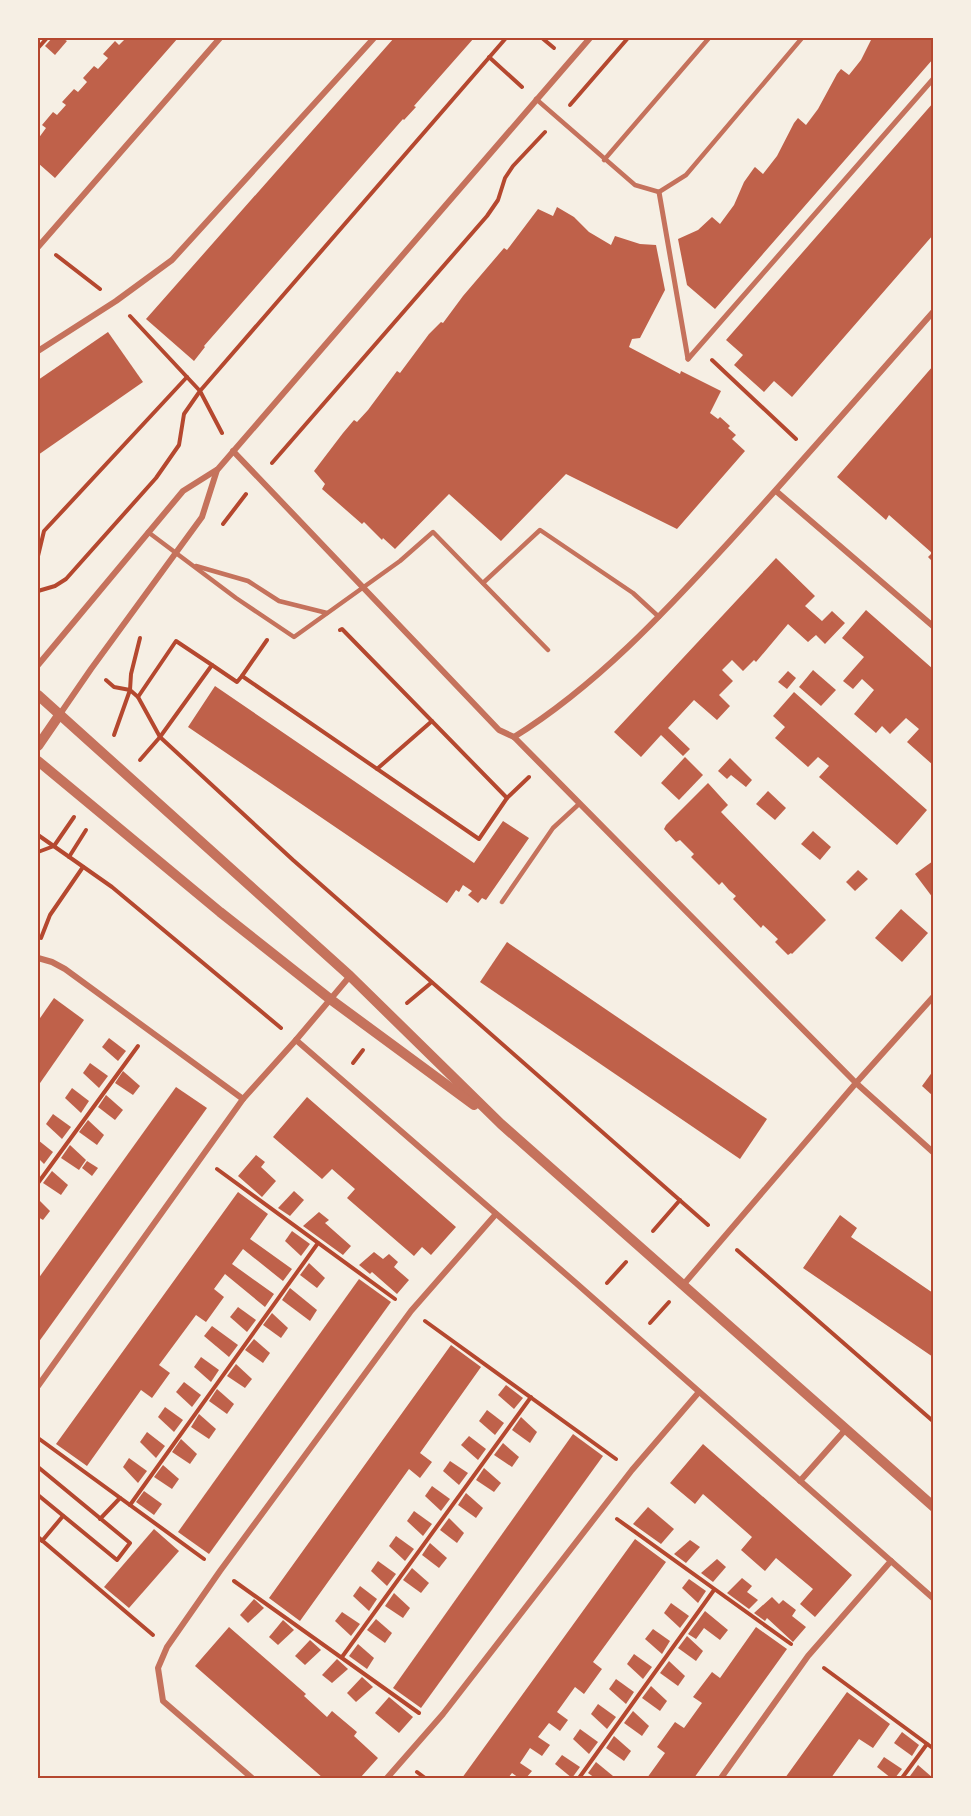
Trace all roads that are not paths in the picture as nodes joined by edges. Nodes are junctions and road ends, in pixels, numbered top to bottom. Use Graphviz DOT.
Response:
graph roads {
  1 [pos="220,38"];
  2 [pos="374,38"];
  3 [pos="590,38"];
  4 [pos="708,38"];
  5 [pos="802,38"];
  6 [pos="933,78"];
  7 [pos="536,99"];
  8 [pos="604,160"];
  9 [pos="659,192"];
  10 [pos="39,244"];
  11 [pos="933,311"];
  12 [pos="38,351"];
  13 [pos="233,451"];
  14 [pos="218,469"];
  15 [pos="776,490"];
  16 [pos="148,532"];
  17 [pos="176,552"];
  18 [pos="190,564"];
  19 [pos="483,583"];
  20 [pos="362,588"];
  21 [pos="327,613"];
  22 [pos="660,618"];
  23 [pos="933,627"];
  24 [pos="548,650"];
  25 [pos="38,665"];
  26 [pos="38,695"];
  27 [pos="60,714"];
  28 [pos="514,737"];
  29 [pos="38,746"];
  30 [pos="38,761"];
  31 [pos="579,804"];
  32 [pos="502,903"];
  33 [pos="38,958"];
  34 [pos="350,976"];
  35 [pos="933,996"];
  36 [pos="330,999"];
  37 [pos="296,1040"];
  38 [pos="856,1083"];
  39 [pos="243,1100"];
  40 [pos="511,1132"];
  41 [pos="933,1153"];
  42 [pos="496,1214"];
  43 [pos="683,1285"];
  44 [pos="38,1386"];
  45 [pos="699,1392"];
  46 [pos="846,1429"];
  47 [pos="800,1481"];
  48 [pos="933,1507"];
  49 [pos="891,1561"];
  50 [pos="933,1599"];
  51 [pos="252,1779"];
  52 [pos="387,1779"];
  53 [pos="721,1779"];
  1 -- 10 [label="street"];
  2 -- 12 [label="street"];
  3 -- 7 [label="street"];
  4 -- 8 [label="lane"];
  5 -- 9 [label="lane"];
  6 -- 9 [label="street"];
  7 -- 8 [label="lane"];
  7 -- 13 [label="street"];
  8 -- 9 [label="lane"];
  11 -- 15 [label="street"];
  13 -- 14 [label="street"];
  13 -- 20 [label="street"];
  14 -- 16 [label="street"];
  14 -- 17 [label="street"];
  15 -- 22 [label="street"];
  15 -- 23 [label="street"];
  16 -- 17 [label="lane"];
  16 -- 25 [label="street"];
  17 -- 18 [label="lane"];
  17 -- 27 [label="street"];
  18 -- 21 [label="lane"];
  18 -- 21 [label="lane"];
  19 -- 20 [label="lane"];
  19 -- 22 [label="lane"];
  19 -- 24 [label="lane"];
  20 -- 21 [label="lane"];
  20 -- 28 [label="street"];
  22 -- 28 [label="street"];
  26 -- 27 [label="street"];
  27 -- 29 [label="street"];
  27 -- 34 [label="street"];
  28 -- 31 [label="street"];
  30 -- 36 [label="street"];
  31 -- 32 [label="lane"];
  31 -- 38 [label="street"];
  33 -- 39 [label="street"];
  34 -- 36 [label="street"];
  34 -- 40 [label="street"];
  35 -- 38 [label="street"];
  36 -- 37 [label="street"];
  36 -- 40 [label="street"];
  37 -- 39 [label="street"];
  37 -- 42 [label="street"];
  38 -- 41 [label="street"];
  38 -- 43 [label="street"];
  39 -- 44 [label="street"];
  40 -- 43 [label="street"];
  42 -- 45 [label="street"];
  42 -- 51 [label="street"];
  43 -- 46 [label="street"];
  45 -- 47 [label="street"];
  45 -- 52 [label="street"];
  46 -- 47 [label="street"];
  46 -- 48 [label="street"];
  47 -- 49 [label="street"];
  49 -- 50 [label="street"];
  49 -- 53 [label="street"];
}
